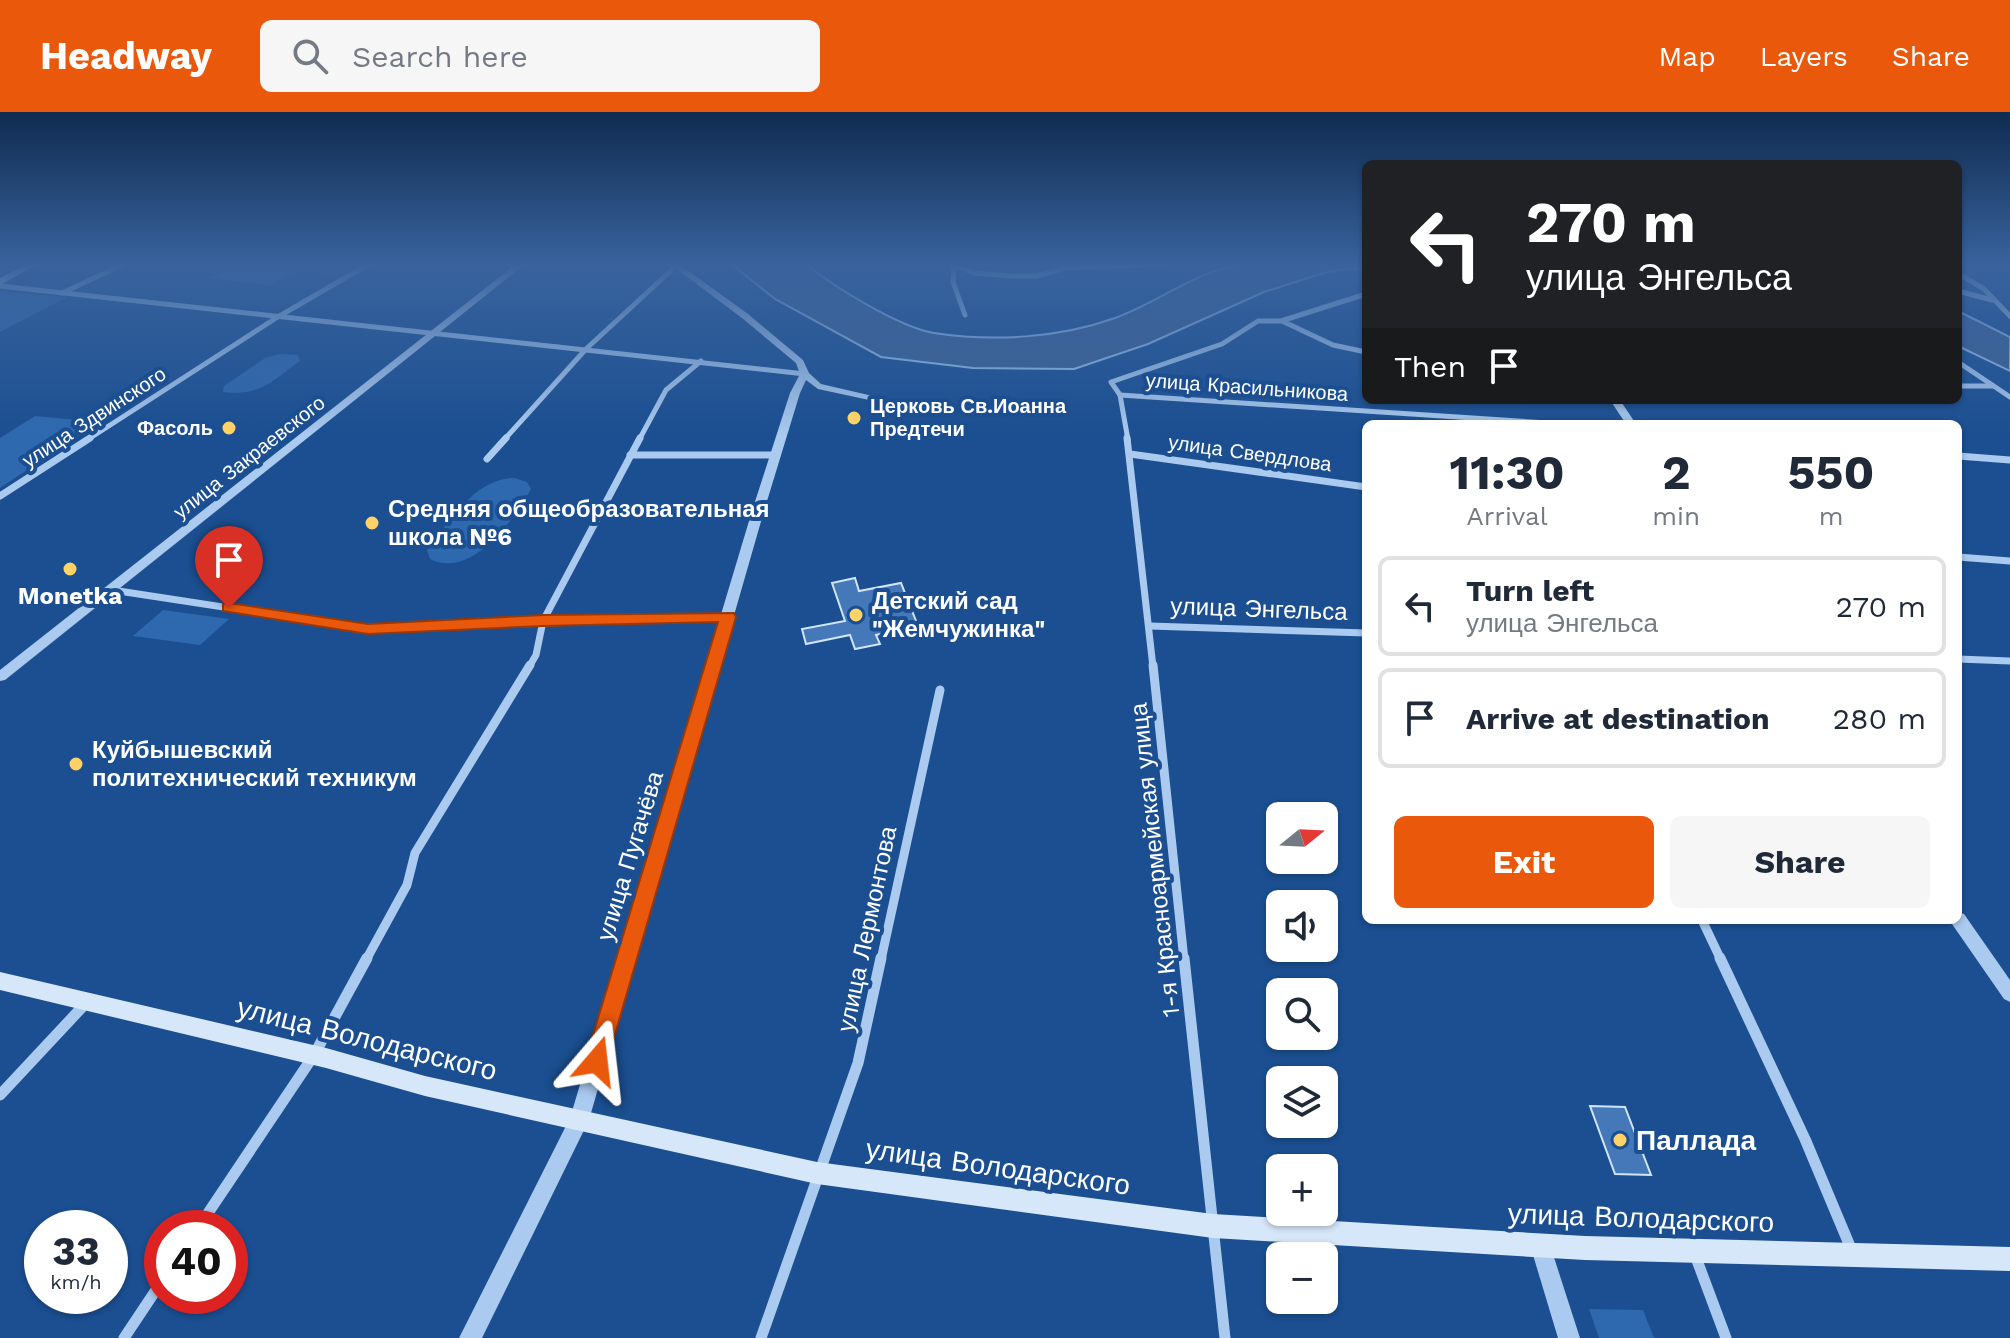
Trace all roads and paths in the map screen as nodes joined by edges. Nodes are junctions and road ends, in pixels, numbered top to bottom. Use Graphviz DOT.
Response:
graph roads {
  1 [pos="271,321"];
  2 [pos="337,321"];
  3 [pos="449,321"];
  4 [pos="615,321"];
  5 [pos="748,321"];
  6 [pos="1258,321"];
  7 [pos="1281,321"];
  8 [pos="435,332"];
  9 [pos="586,349"];
  10 [pos="1362,351"];
  11 [pos="701,361"];
  12 [pos="1962,365"];
  13 [pos="805,374"];
  14 [pos="1994,385"];
  15 [pos="1962,386"];
  16 [pos="1120,395"];
  17 [pos="2010,397"];
  18 [pos="911,406"];
  19 [pos="1502,420"];
  20 [pos="1130,454"];
  21 [pos="630,455"];
  22 [pos="777,455"];
  23 [pos="1962,456"];
  24 [pos="487,459"];
  25 [pos="2010,460"];
  26 [pos="1362,486"];
  27 [pos="0,496"];
  28 [pos="1962,557"];
  29 [pos="2010,561"];
  30 [pos="112,590"];
  31 [pos="728,617"];
  32 [pos="543,621"];
  33 [pos="1150,626"];
  34 [pos="1362,633"];
  35 [pos="1962,659"];
  36 [pos="2010,661"];
  37 [pos="0,677"];
  38 [pos="940,690"];
  39 [pos="1704,924"];
  40 [pos="1961,924"];
  41 [pos="0,981"];
  42 [pos="2010,994"];
  43 [pos="86,1003"];
  44 [pos="314,1055"];
  45 [pos="0,1095"];
  46 [pos="579,1120"];
  47 [pos="817,1173"];
  48 [pos="210,1210"];
  49 [pos="1213,1226"];
  50 [pos="1540,1245"];
  51 [pos="1693,1250"];
  52 [pos="1853,1255"];
  53 [pos="2010,1259"];
  54 [pos="144,1308"];
  55 [pos="124,1338"];
  56 [pos="470,1338"];
  57 [pos="761,1338"];
  58 [pos="1225,1338"];
  59 [pos="1569,1338"];
  60 [pos="1726,1338"];
  1 -- 27 [label="street, улица Здвинского"];
  2 -- 8 [label="street"];
  3 -- 8 [label="street, улица Закраевского"];
  4 -- 9 [label="street"];
  5 -- 13 [label="street"];
  6 -- 16 [label="street, 1-я Красноармейская улица"];
  7 -- 10 [label="street"];
  8 -- 9 [label="street"];
  8 -- 30 [label="street, улица Закраевского"];
  9 -- 11 [label="street"];
  9 -- 24 [label="street"];
  11 -- 13 [label="street"];
  11 -- 21 [label="street"];
  12 -- 14 [label="street"];
  13 -- 18 [label="street"];
  13 -- 22 [label="street, улица Пугачёва"];
  14 -- 15 [label="street"];
  14 -- 17 [label="street"];
  16 -- 19 [label="street, улица Красильникова"];
  16 -- 20 [label="street, 1-я Красноармейская улица"];
  20 -- 26 [label="street, улица Свердлова"];
  20 -- 33 [label="street, 1-я Красноармейская улица"];
  21 -- 22 [label="street"];
  21 -- 32 [label="street"];
  22 -- 31 [label="street, улица Пугачёва"];
  23 -- 25 [label="street"];
  28 -- 29 [label="street"];
  30 -- 32 [label="street"];
  30 -- 37 [label="street, улица Закраевского"];
  31 -- 32 [label="street"];
  31 -- 46 [label="street, улица Пугачёва"];
  32 -- 44 [label="street"];
  33 -- 34 [label="street, улица Энгельса"];
  33 -- 49 [label="street, 1-я Красноармейская улица"];
  35 -- 36 [label="street"];
  38 -- 47 [label="street, улица Лермонтова"];
  39 -- 52 [label="street"];
  40 -- 42 [label="street"];
  41 -- 43 [label="main road, улица Володарского"];
  43 -- 44 [label="main road, улица Володарского"];
  43 -- 45 [label="street"];
  44 -- 46 [label="main road, улица Володарского"];
  44 -- 48 [label="street"];
  46 -- 47 [label="main road, улица Володарского"];
  46 -- 56 [label="street, улица Пугачёва"];
  47 -- 49 [label="main road, улица Володарского"];
  47 -- 57 [label="street, улица Лермонтова"];
  49 -- 50 [label="main road, улица Володарского"];
  49 -- 58 [label="street, 1-я Красноармейская улица"];
  50 -- 51 [label="main road, улица Володарского"];
  50 -- 59 [label="street"];
  51 -- 52 [label="main road, улица Володарского"];
  51 -- 60 [label="street"];
  52 -- 53 [label="main road, улица Володарского"];
  54 -- 55 [label="street"];
}
